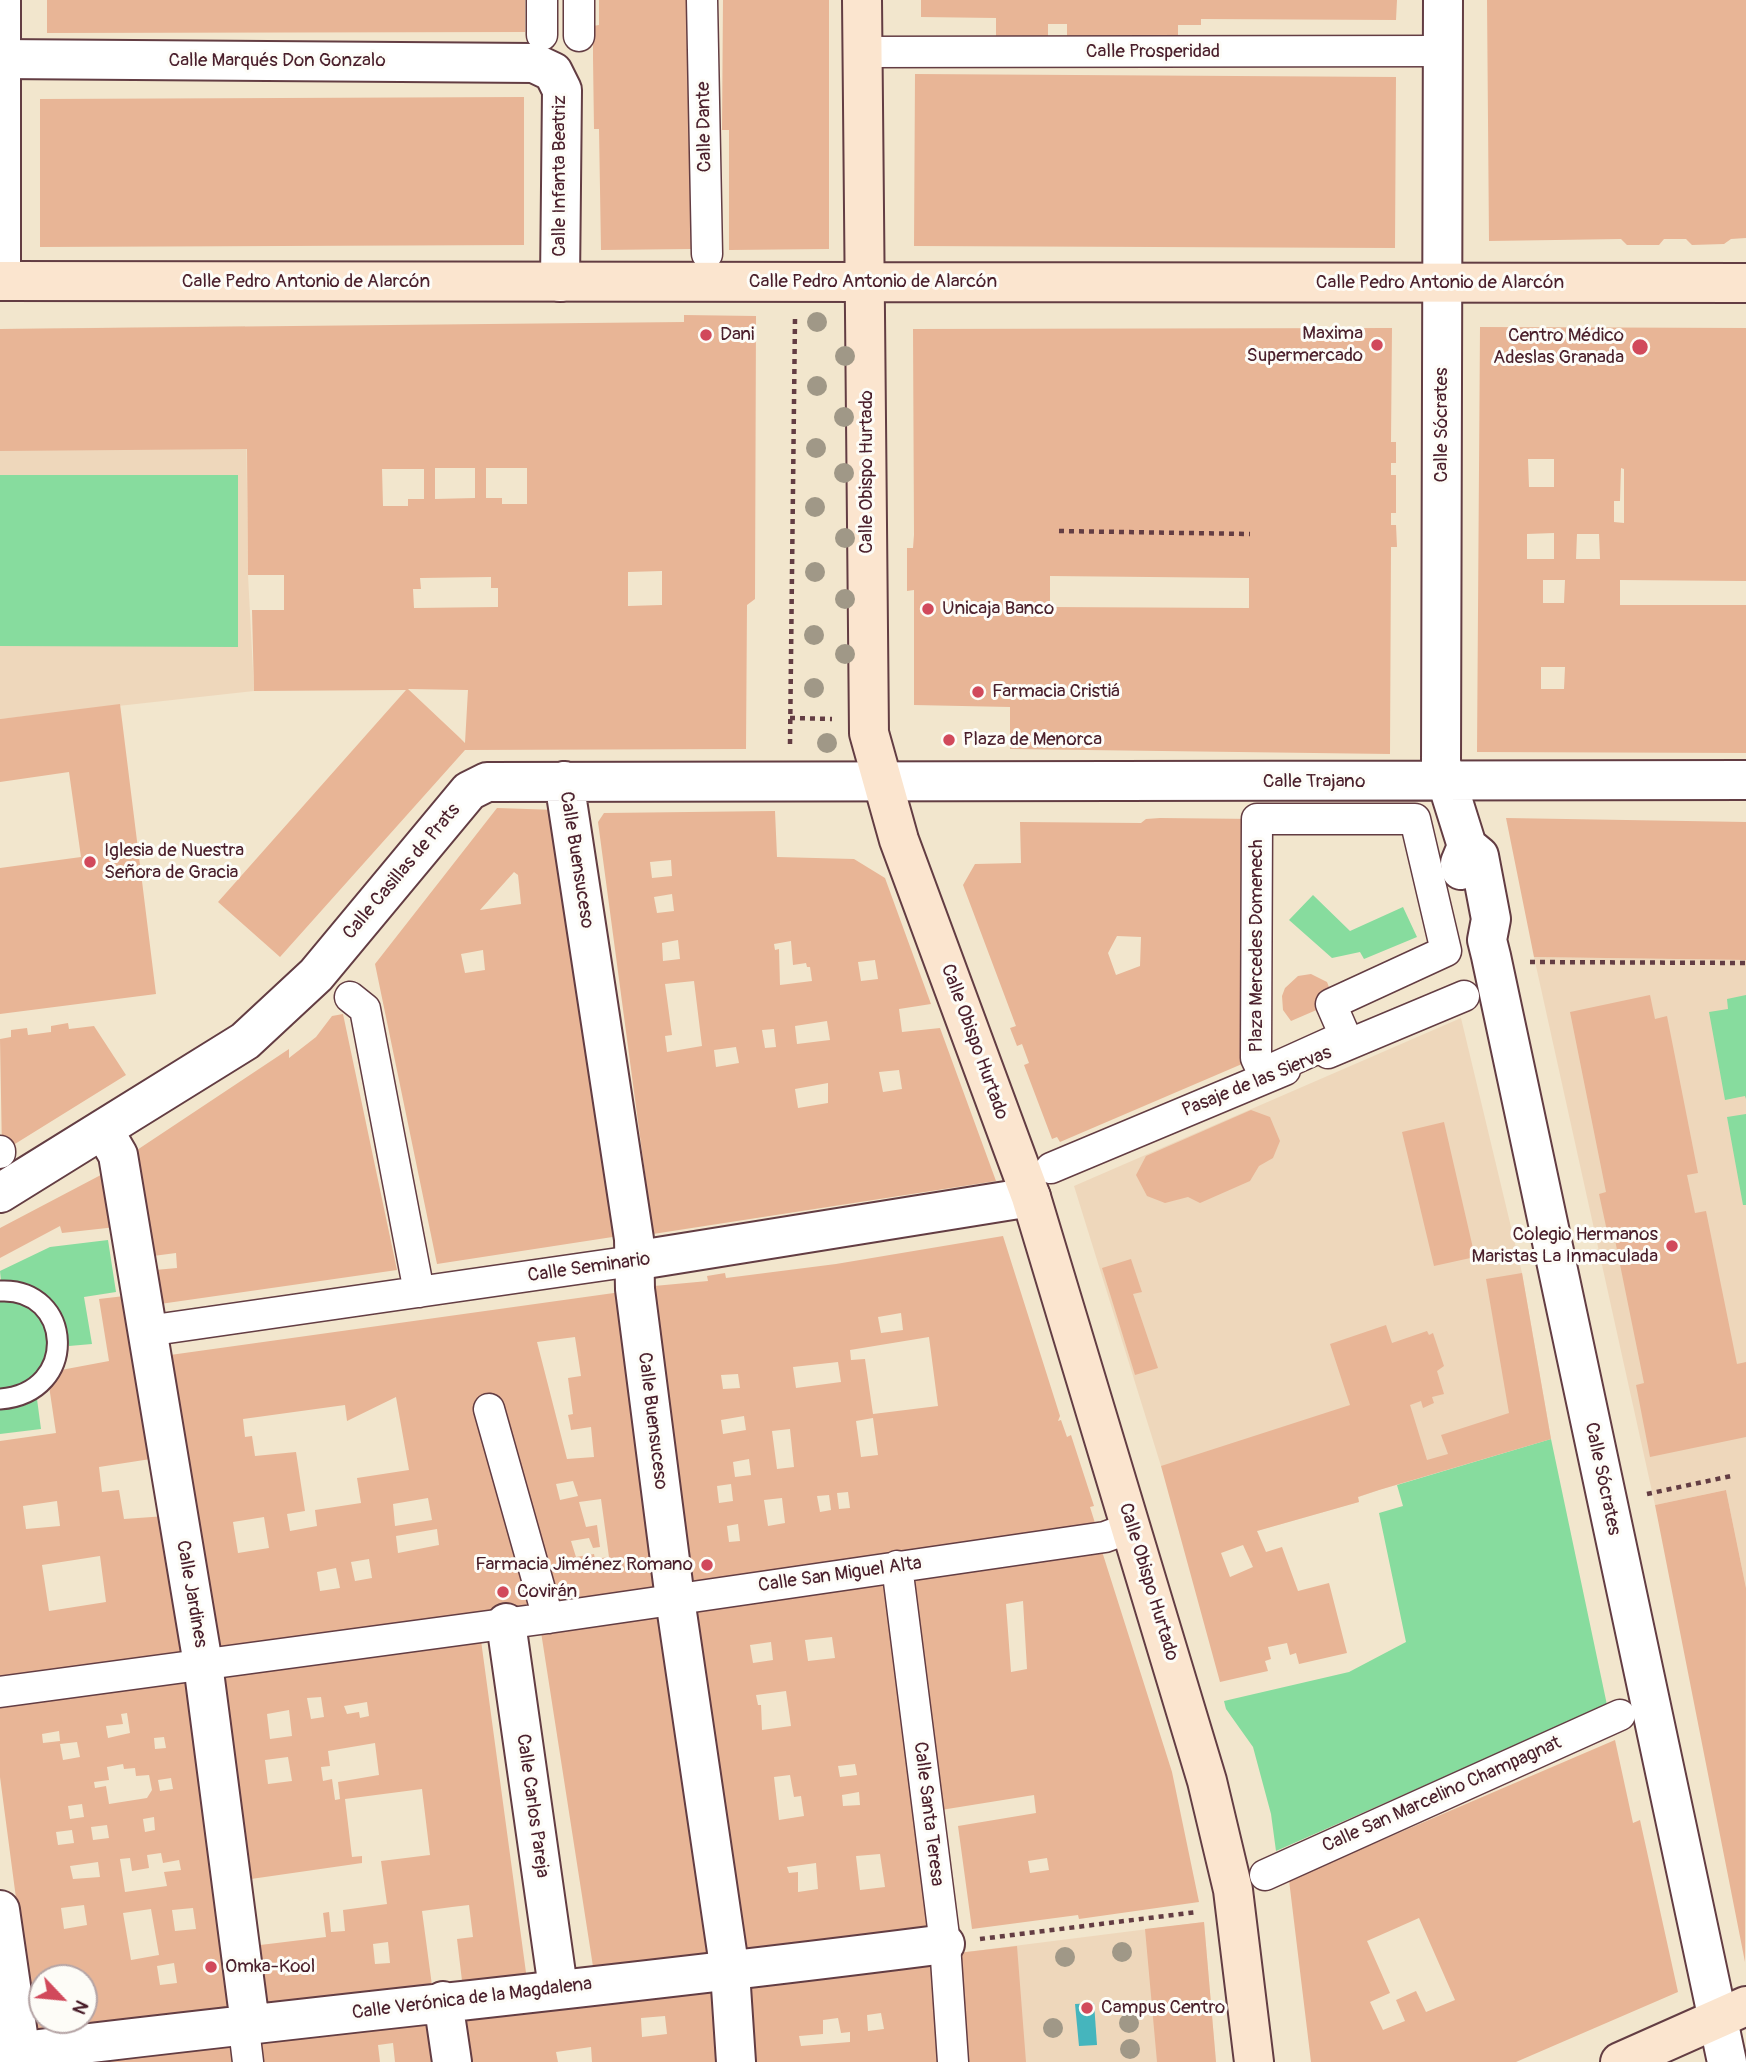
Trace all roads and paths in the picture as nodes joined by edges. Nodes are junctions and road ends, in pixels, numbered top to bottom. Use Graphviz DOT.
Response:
graph roads {
  1 [pos="1,0"];
  2 [pos="542,0"];
  3 [pos="579,0"];
  4 [pos="702,0"];
  5 [pos="862,0"];
  6 [pos="1443,0"];
  7 [pos="542,35"];
  8 [pos="579,36"];
  9 [pos="1443,51"];
  10 [pos="862,52"];
  11 [pos="1,60"];
  12 [pos="553,72"];
  13 [pos="707,254"];
  14 [pos="0,281"];
  15 [pos="560,282"];
  16 [pos="863,282"];
  17 [pos="1442,283"];
  18 [pos="1746,283"];
  19 [pos="796,313"];
  20 [pos="1059,531"];
  21 [pos="1250,534"];
  22 [pos="790,718"];
  23 [pos="839,719"];
  24 [pos="790,754"];
  25 [pos="1746,780"];
  26 [pos="564,781"];
  27 [pos="1448,782"];
  28 [pos="881,783"];
  29 [pos="1530,962"];
  30 [pos="1746,963"];
  31 [pos="1464,996"];
  32 [pos="350,997"];
  33 [pos="1266,1075"];
  34 [pos="104,1131"];
  35 [pos="1041,1183"];
  36 [pos="0,1193"];
  37 [pos="634,1261"];
  38 [pos="0,1291"];
  39 [pos="419,1292"];
  40 [pos="147,1331"];
  41 [pos="0,1399"];
  42 [pos="489,1409"];
  43 [pos="1731,1476"];
  44 [pos="1647,1494"];
  45 [pos="1132,1527"];
  46 [pos="897,1566"];
  47 [pos="675,1599"];
  48 [pos="548,1618"];
  49 [pos="506,1623"];
  50 [pos="203,1664"];
  51 [pos="0,1692"];
  52 [pos="1620,1715"];
  53 [pos="1265,1875"];
  54 [pos="0,1910"];
  55 [pos="1206,1911"];
  56 [pos="945,1944"];
  57 [pos="730,1972"];
  58 [pos="558,1988"];
  59 [pos="443,2001"];
  60 [pos="1732,2012"];
  61 [pos="248,2044"];
  62 [pos="14,2056"];
  63 [pos="452,2062"];
  64 [pos="736,2062"];
  65 [pos="953,2062"];
  66 [pos="1254,2062"];
  67 [pos="1619,2062"];
  68 [pos="1727,2062"];
  1 -- 11 [label="street"];
  2 -- 7 [label="street"];
  3 -- 8 [label="street"];
  4 -- 13 [label="street, Calle Dante"];
  5 -- 10 [label="main road, Calle Obispo Hurtado"];
  6 -- 9 [label="street, Calle Sócrates"];
  9 -- 10 [label="street, Calle Prosperidad"];
  9 -- 17 [label="street, Calle Sócrates"];
  10 -- 16 [label="main road, Calle Obispo Hurtado"];
  11 -- 12 [label="street, Calle Marqués Don Gonzalo"];
  11 -- 14 [label="street"];
  12 -- 15 [label="street, Calle Infanta Beatriz"];
  14 -- 15 [label="main road, Calle Pedro Antonio de Alarcón"];
  15 -- 16 [label="main road, Calle Pedro Antonio de Alarcón"];
  16 -- 17 [label="main road, Calle Pedro Antonio de Alarcón"];
  16 -- 28 [label="main road, Calle Obispo Hurtado"];
  17 -- 18 [label="main road, Calle Pedro Antonio de Alarcón"];
  17 -- 27 [label="street, Calle Sócrates"];
  19 -- 22 [label="path"];
  20 -- 21 [label="path"];
  22 -- 23 [label="path"];
  22 -- 24 [label="path"];
  25 -- 27 [label="street, Calle Trajano"];
  26 -- 28 [label="street, Calle Casillas de Prats"];
  26 -- 34 [label="street, Calle Casillas de Prats"];
  26 -- 37 [label="street, Calle Buensuceso"];
  27 -- 28 [label="street, Calle Trajano"];
  27 -- 60 [label="street, Calle Sócrates"];
  28 -- 35 [label="main road, Calle Obispo Hurtado"];
  29 -- 30 [label="path"];
  31 -- 33 [label="street, Pasaje de las Siervas"];
  32 -- 39 [label="street"];
  33 -- 33 [label="street, Plaza Mercedes Domenech"];
  33 -- 35 [label="street, Pasaje de las Siervas"];
  34 -- 36 [label="street, Calle Casillas de Prats"];
  34 -- 40 [label="street, Calle Jardines"];
  35 -- 37 [label="street, Calle Seminario"];
  35 -- 45 [label="main road, Calle Obispo Hurtado"];
  37 -- 39 [label="street, Calle Seminario"];
  37 -- 47 [label="street, Calle Buensuceso"];
  38 -- 41 [label="lane"];
  39 -- 40 [label="street, Calle Seminario"];
  40 -- 50 [label="street, Calle Jardines"];
  42 -- 48 [label="street"];
  43 -- 44 [label="path"];
  45 -- 46 [label="street, Calle San Miguel Alta"];
  45 -- 66 [label="main road, Calle Obispo Hurtado"];
  46 -- 47 [label="street, Calle San Miguel Alta"];
  46 -- 56 [label="street, Calle Santa Teresa"];
  47 -- 48 [label="street, Calle San Miguel Alta"];
  47 -- 57 [label="street, Calle Buensuceso"];
  48 -- 49 [label="street, Calle San Miguel Alta"];
  49 -- 50 [label="street, Calle San Miguel Alta"];
  49 -- 58 [label="street, Calle Carlos Pareja"];
  50 -- 51 [label="street, Calle San Miguel Alta"];
  50 -- 61 [label="street, Calle Jardines"];
  52 -- 53 [label="street, Calle San Marcelino Champagnat"];
  54 -- 62 [label="street"];
  55 -- 56 [label="path"];
  56 -- 57 [label="street, Calle Verónica de la Magdalena"];
  56 -- 65 [label="street, Calle Santa Teresa"];
  57 -- 58 [label="street, Calle Verónica de la Magdalena"];
  57 -- 64 [label="street, Calle Buensuceso"];
  58 -- 59 [label="street, Calle Verónica de la Magdalena"];
  59 -- 61 [label="street, Calle Verónica de la Magdalena"];
  59 -- 63 [label="street"];
  60 -- 67 [label="main road"];
  60 -- 68 [label="street, Calle Sócrates"];
  61 -- 62 [label="street, Calle Verónica de la Magdalena"];
}
